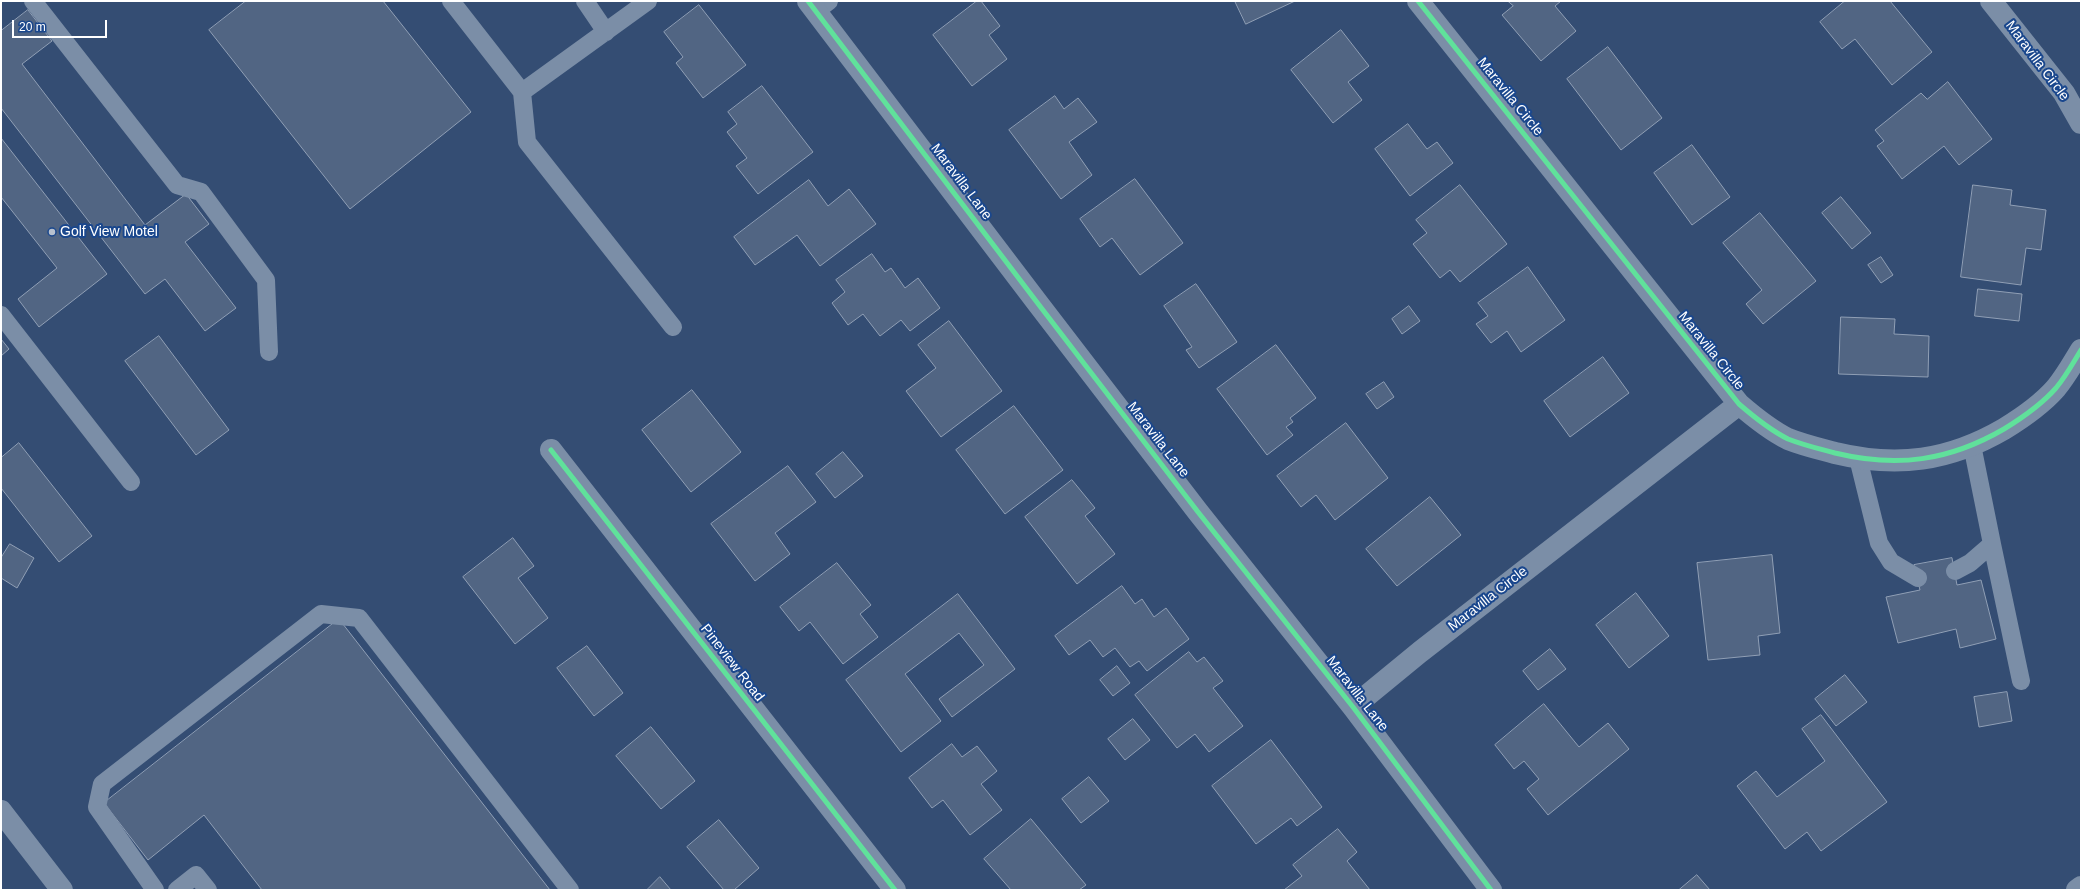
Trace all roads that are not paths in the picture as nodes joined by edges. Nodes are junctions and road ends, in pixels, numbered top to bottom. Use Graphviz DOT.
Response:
graph roads {
  1 [pos="33,1"];
  2 [pos="451,1"];
  3 [pos="585,1"];
  4 [pos="648,1"];
  5 [pos="1418,1"];
  6 [pos="1991,1"];
  7 [pos="818,4"];
  8 [pos="606,32"];
  9 [pos="522,92"];
  10 [pos="2081,123"];
  11 [pos="1,315"];
  12 [pos="673,328"];
  13 [pos="2081,350"];
  14 [pos="269,352"];
  15 [pos="1739,404"];
  16 [pos="1972,445"];
  17 [pos="551,450"];
  18 [pos="1858,458"];
  19 [pos="131,482"];
  20 [pos="1992,544"];
  21 [pos="1955,571"];
  22 [pos="1918,578"];
  23 [pos="2021,681"];
  24 [pos="1353,706"];
  25 [pos="1,811"];
  26 [pos="2081,887"];
  27 [pos="62,890"];
  28 [pos="155,890"];
  29 [pos="177,890"];
  30 [pos="208,890"];
  31 [pos="570,890"];
  32 [pos="895,890"];
  33 [pos="1491,890"];
  34 [pos="2077,890"];
  1 -- 14 [label="lane"];
  2 -- 9 [label="lane"];
  3 -- 8 [label="lane"];
  4 -- 8 [label="lane"];
  5 -- 15 [label="street, Maravilla Circle"];
  6 -- 10 [label="street, Maravilla Circle"];
  7 -- 24 [label="street, Maravilla Lane"];
  8 -- 9 [label="lane"];
  9 -- 12 [label="lane"];
  11 -- 19 [label="lane"];
  13 -- 16 [label="street, Maravilla Circle"];
  15 -- 18 [label="street, Maravilla Circle"];
  15 -- 24 [label="street, Maravilla Circle"];
  16 -- 18 [label="street, Maravilla Circle"];
  16 -- 20 [label="lane"];
  17 -- 32 [label="street, Pineview Road"];
  18 -- 22 [label="lane"];
  20 -- 21 [label="lane"];
  20 -- 23 [label="lane"];
  24 -- 33 [label="street, Maravilla Lane"];
  25 -- 27 [label="street"];
  26 -- 34 [label="street"];
  28 -- 31 [label="lane"];
  29 -- 30 [label="lane"];
}
